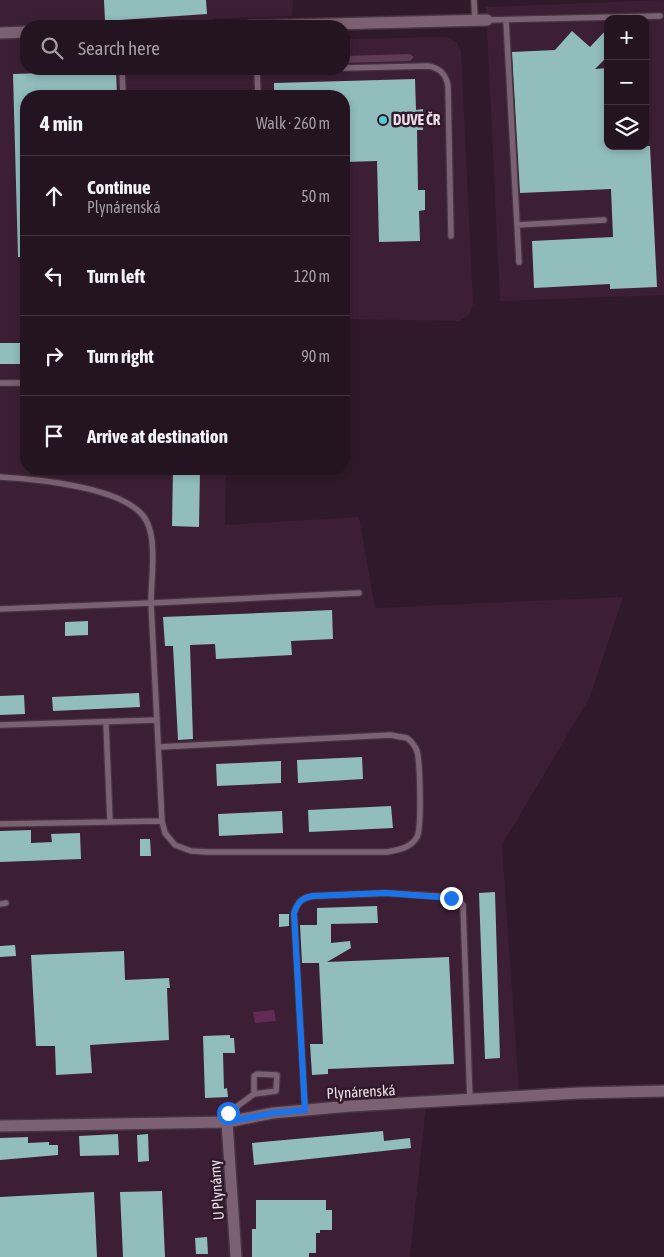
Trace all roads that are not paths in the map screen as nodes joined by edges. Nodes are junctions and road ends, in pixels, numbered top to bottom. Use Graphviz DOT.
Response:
graph roads {
  1 [pos="474,0"];
  2 [pos="660,16"];
  3 [pos="481,20"];
  4 [pos="506,20"];
  5 [pos="350,23"];
  6 [pos="20,32"];
  7 [pos="0,33"];
  8 [pos="350,68"];
  9 [pos="122,75"];
  10 [pos="258,75"];
  11 [pos="123,90"];
  12 [pos="258,90"];
  13 [pos="604,220"];
  14 [pos="517,225"];
  15 [pos="451,236"];
  16 [pos="520,262"];
  17 [pos="0,383"];
  18 [pos="20,383"];
  19 [pos="0,477"];
  20 [pos="359,593"];
  21 [pos="151,603"];
  22 [pos="0,608"];
  23 [pos="157,720"];
  24 [pos="106,723"];
  25 [pos="0,725"];
  26 [pos="159,747"];
  27 [pos="162,821"];
  28 [pos="110,822"];
  29 [pos="0,824"];
  30 [pos="664,1091"];
  31 [pos="254,1094"];
  32 [pos="470,1101"];
  33 [pos="305,1110"];
  34 [pos="227,1122"];
  35 [pos="0,1126"];
  36 [pos="236,1257"];
  1 -- 3 [label="lane"];
  2 -- 4 [label="lane"];
  3 -- 4 [label="lane"];
  3 -- 5 [label="street"];
  4 -- 14 [label="lane"];
  6 -- 7 [label="street"];
  8 -- 15 [label="lane"];
  9 -- 11 [label="lane"];
  10 -- 12 [label="lane"];
  13 -- 14 [label="lane"];
  14 -- 16 [label="lane"];
  17 -- 18 [label="lane"];
  19 -- 21 [label="lane"];
  20 -- 21 [label="lane"];
  21 -- 22 [label="lane"];
  21 -- 23 [label="lane"];
  23 -- 24 [label="lane"];
  23 -- 26 [label="lane"];
  24 -- 25 [label="lane"];
  24 -- 28 [label="lane"];
  26 -- 27 [label="lane"];
  26 -- 27 [label="lane"];
  27 -- 28 [label="lane"];
  28 -- 29 [label="lane"];
  30 -- 32 [label="street, Plynárenská"];
  31 -- 31 [label="lane"];
  31 -- 34 [label="lane"];
  32 -- 33 [label="street, Plynárenská"];
  32 -- 33 [label="lane"];
  33 -- 34 [label="street, Plynárenská"];
  34 -- 35 [label="street, Plynárenská"];
  34 -- 36 [label="street, U Plynárny"];
}
